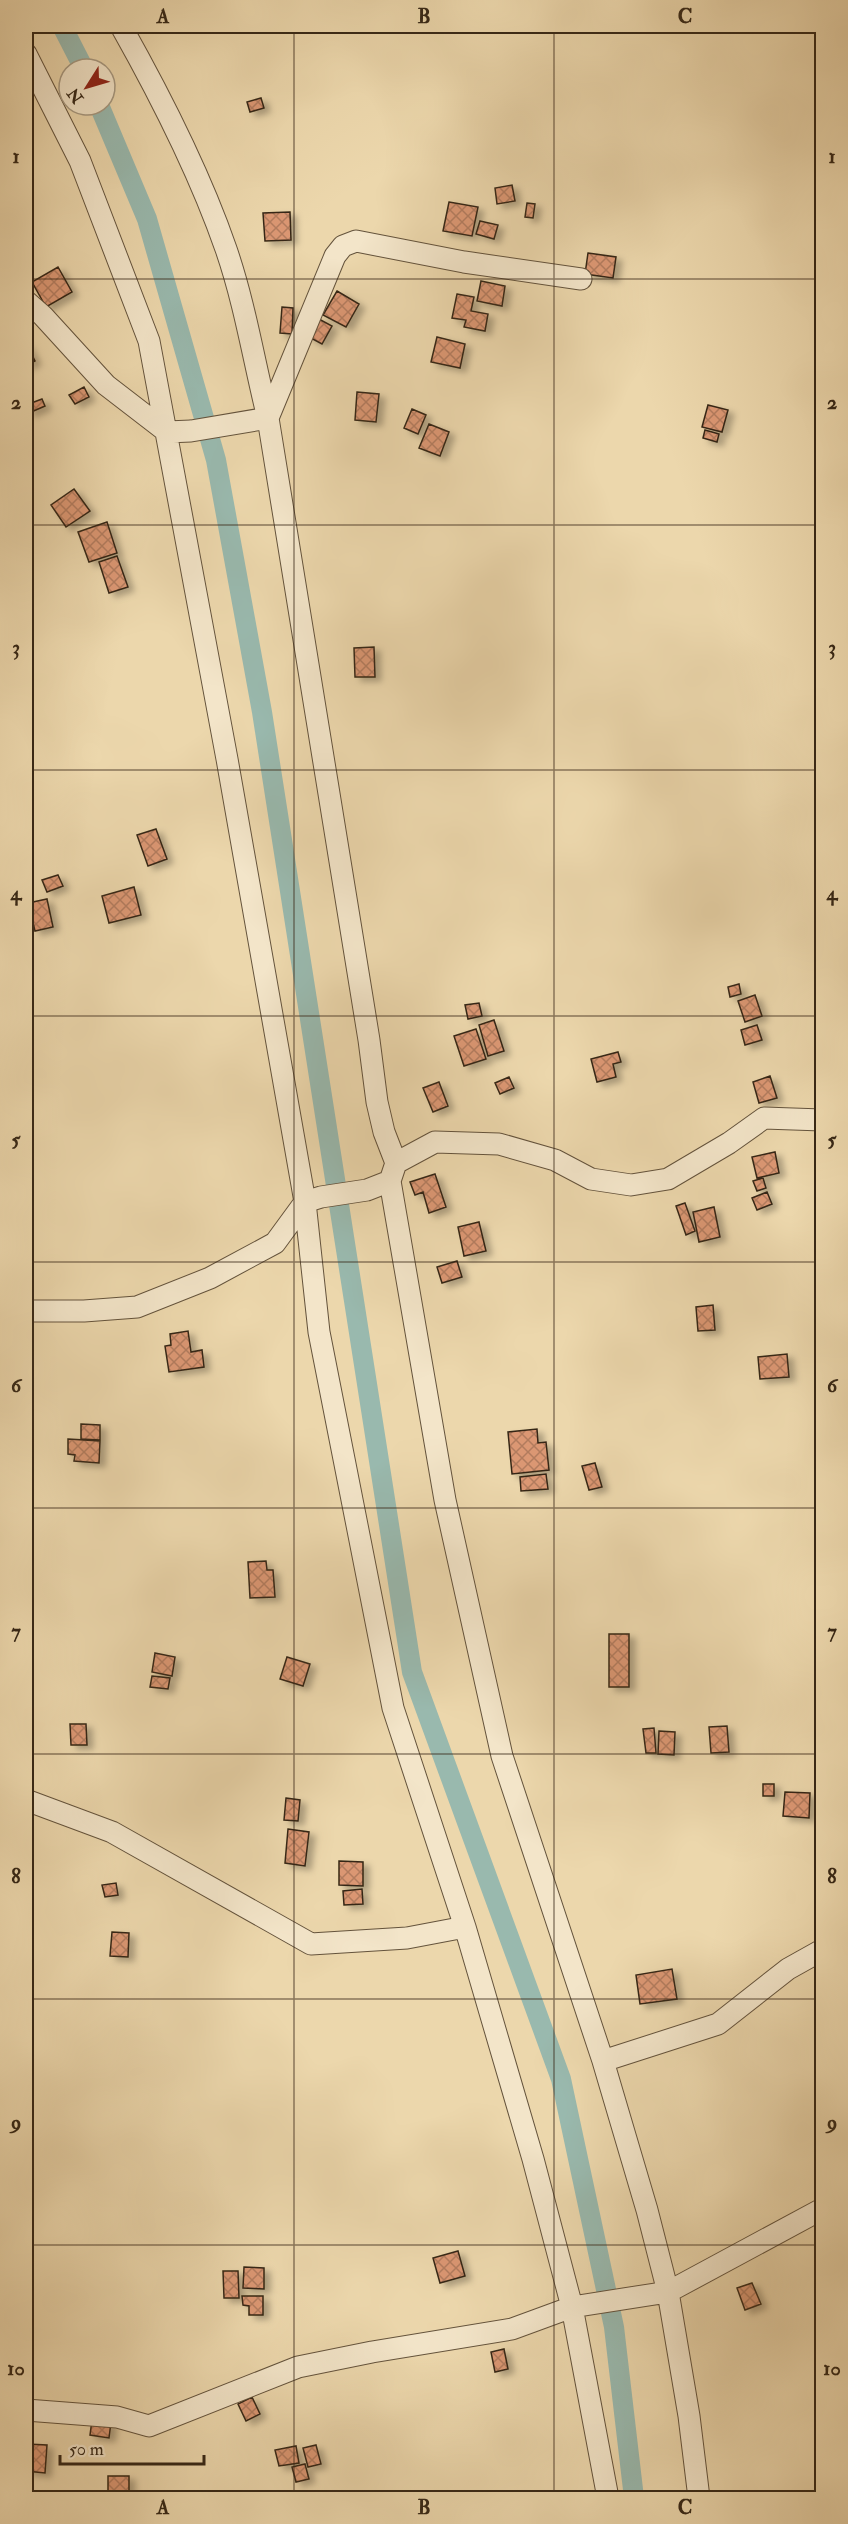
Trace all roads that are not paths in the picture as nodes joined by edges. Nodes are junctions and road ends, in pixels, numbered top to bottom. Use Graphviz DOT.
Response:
graph roads {
  1 [pos="121,26"];
  2 [pos="26,54"];
  3 [pos="581,279"];
  4 [pos="26,301"];
  5 [pos="259,420"];
  6 [pos="167,432"];
  7 [pos="822,1120"];
  8 [pos="393,1172"];
  9 [pos="305,1202"];
  10 [pos="26,1311"];
  11 [pos="26,1800"];
  12 [pos="465,1927"];
  13 [pos="822,1950"];
  14 [pos="603,2061"];
  15 [pos="822,2209"];
  16 [pos="668,2292"];
  17 [pos="572,2307"];
  18 [pos="26,2410"];
  19 [pos="608,2499"];
  20 [pos="699,2499"];
  1 -- 5 [label="street"];
  2 -- 6 [label="street"];
  3 -- 5 [label="street"];
  4 -- 6 [label="street"];
  5 -- 6 [label="street"];
  5 -- 8 [label="street"];
  6 -- 9 [label="street"];
  7 -- 8 [label="street"];
  8 -- 9 [label="street"];
  8 -- 14 [label="street"];
  9 -- 10 [label="street"];
  9 -- 12 [label="street"];
  11 -- 12 [label="street"];
  12 -- 17 [label="street"];
  13 -- 14 [label="street"];
  14 -- 16 [label="street"];
  15 -- 16 [label="street"];
  16 -- 17 [label="street"];
  16 -- 20 [label="street"];
  17 -- 18 [label="street"];
  17 -- 19 [label="street"];
}
